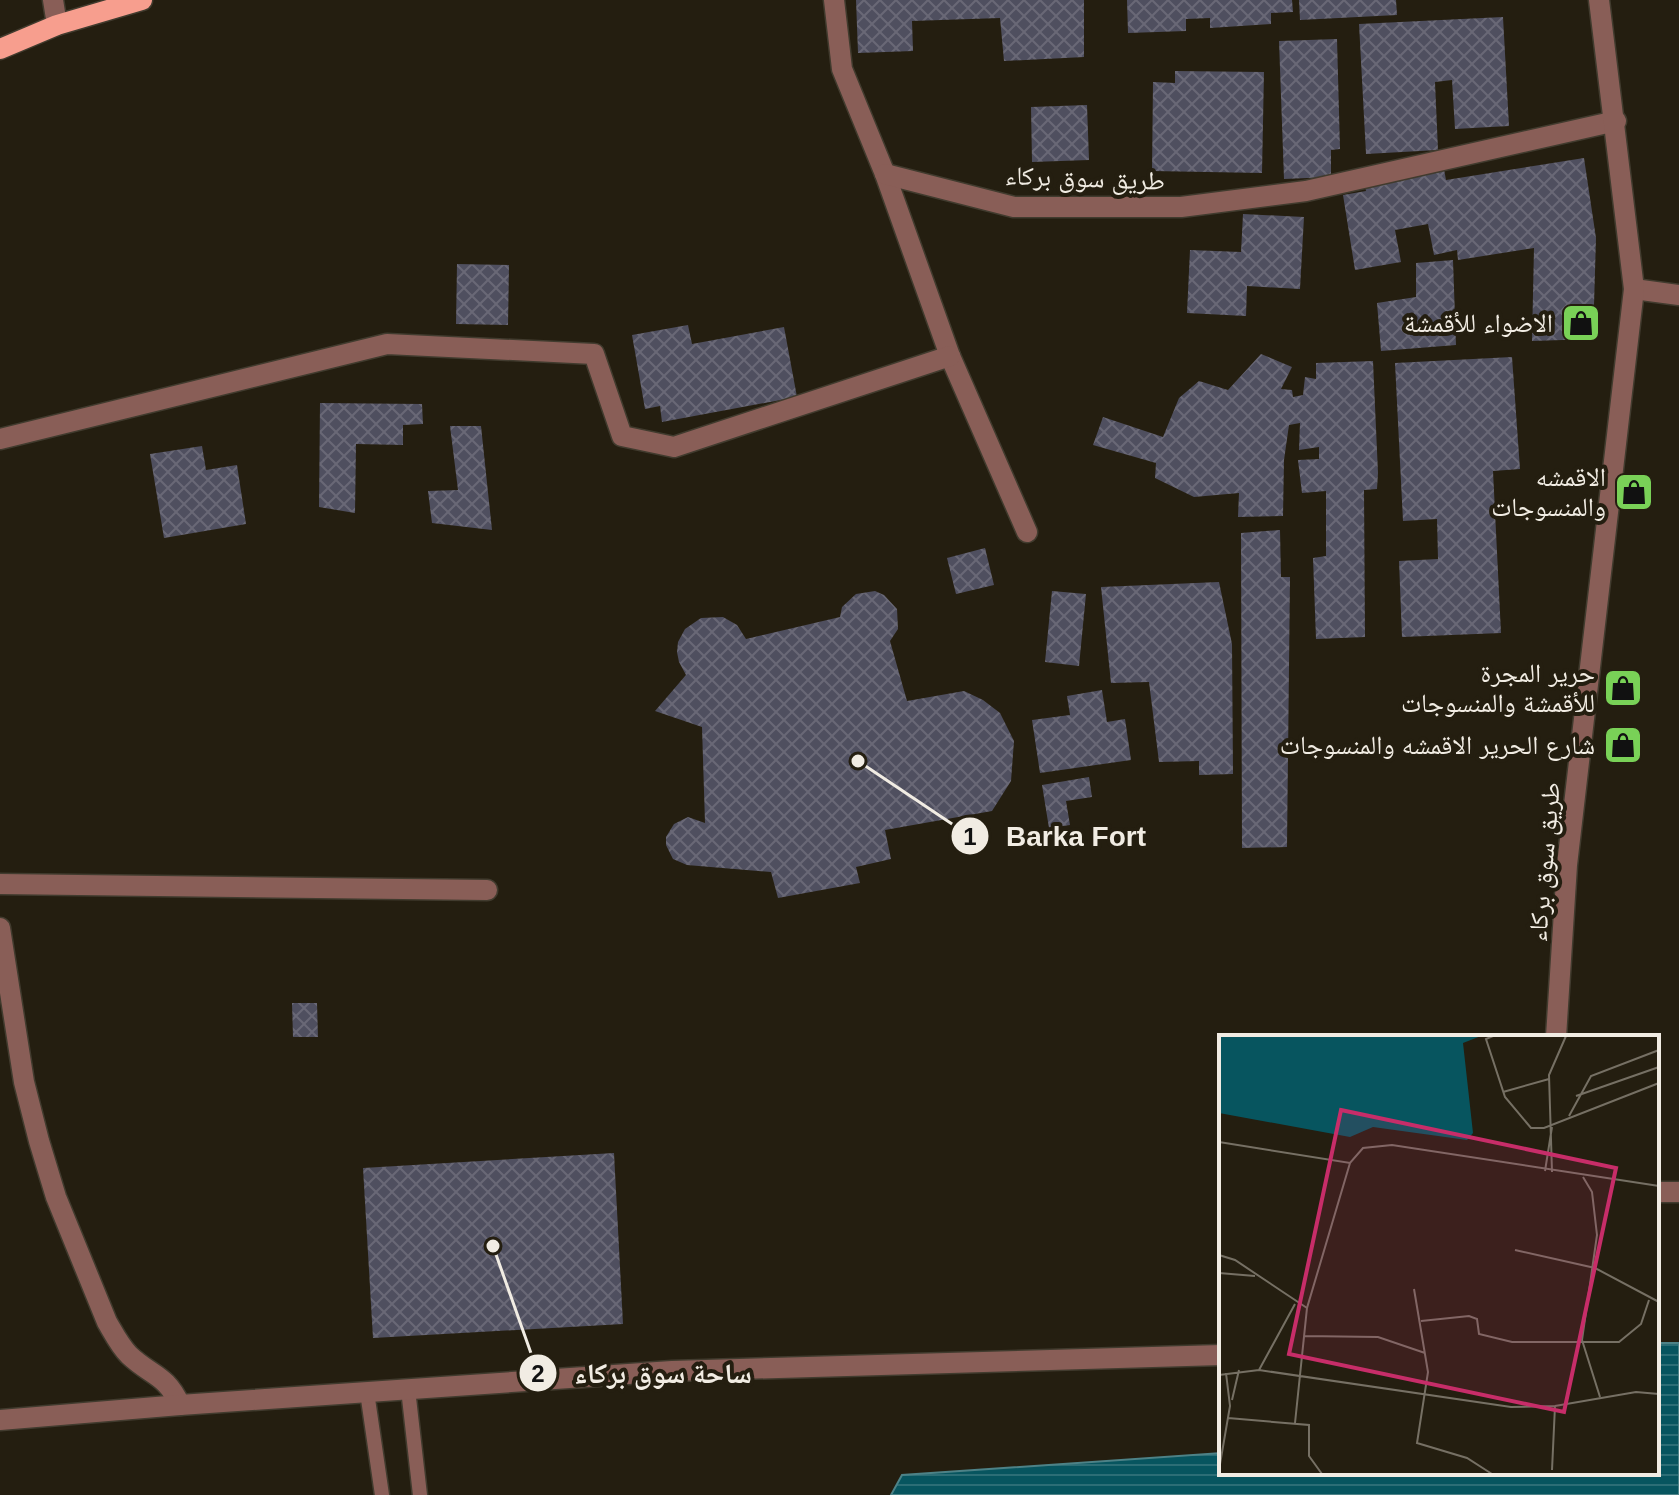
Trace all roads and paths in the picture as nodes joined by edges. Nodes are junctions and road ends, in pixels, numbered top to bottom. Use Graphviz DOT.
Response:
graph roads {
  1 [pos="53,0"];
  2 [pos="142,0"];
  3 [pos="834,0"];
  4 [pos="1599,0"];
  5 [pos="57,25"];
  6 [pos="0,49"];
  7 [pos="1616,121"];
  8 [pos="885,174"];
  9 [pos="1634,289"];
  10 [pos="1679,295"];
  11 [pos="950,356"];
  12 [pos="0,439"];
  13 [pos="1027,532"];
  14 [pos="0,884"];
  15 [pos="487,890"];
  16 [pos="0,928"];
  17 [pos="1556,1035"];
  18 [pos="1219,1355"];
  19 [pos="408,1389"];
  20 [pos="367,1392"];
  21 [pos="180,1405"];
  22 [pos="0,1420"];
  23 [pos="382,1495"];
  24 [pos="420,1495"];
  1 -- 5 [label="street"];
  2 -- 5 [label="main road"];
  3 -- 8 [label="street"];
  4 -- 7 [label="street, طريق سوق بركاء"];
  5 -- 6 [label="main road"];
  7 -- 8 [label="street, طريق سوق بركاء"];
  7 -- 9 [label="street, طريق سوق بركاء"];
  8 -- 11 [label="street"];
  9 -- 10 [label="street"];
  9 -- 17 [label="street, طريق سوق بركاء"];
  11 -- 12 [label="street"];
  11 -- 13 [label="street"];
  14 -- 15 [label="street"];
  16 -- 21 [label="street"];
  18 -- 19 [label="street"];
  19 -- 20 [label="street"];
  19 -- 24 [label="lane"];
  20 -- 21 [label="street"];
  20 -- 23 [label="lane"];
  21 -- 22 [label="street"];
}
